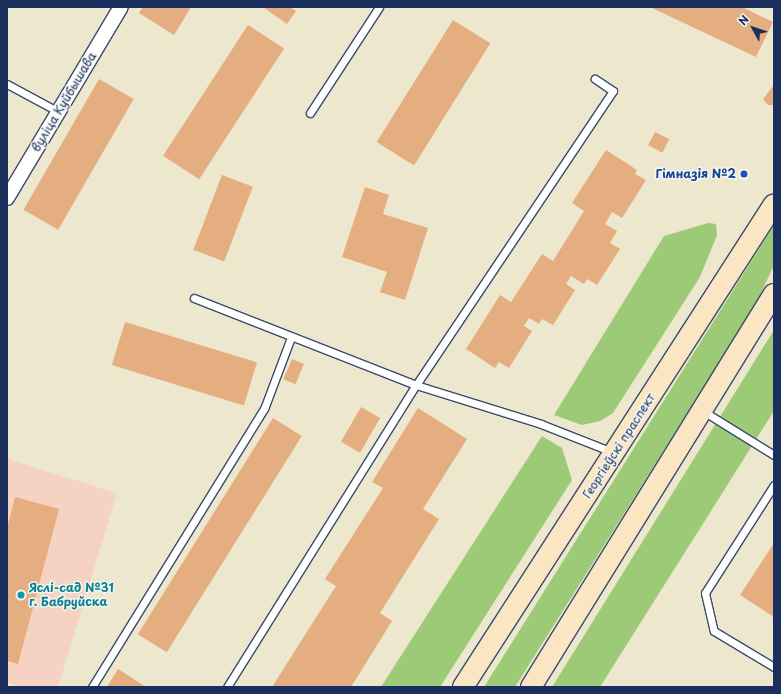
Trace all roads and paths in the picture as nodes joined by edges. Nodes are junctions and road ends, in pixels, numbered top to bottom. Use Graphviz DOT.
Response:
graph roads {
  1 [pos="121,7"];
  2 [pos="379,7"];
  3 [pos="595,79"];
  4 [pos="7,84"];
  5 [pos="58,112"];
  6 [pos="310,113"];
  7 [pos="7,198"];
  8 [pos="774,204"];
  9 [pos="774,294"];
  10 [pos="194,298"];
  11 [pos="291,338"];
  12 [pos="416,385"];
  13 [pos="702,410"];
  14 [pos="615,453"];
  15 [pos="774,455"];
  16 [pos="774,485"];
  17 [pos="774,667"];
  18 [pos="92,687"];
  19 [pos="227,687"];
  20 [pos="464,687"];
  21 [pos="531,687"];
  1 -- 5 [label="street, вуліца Куйбышава"];
  2 -- 6 [label="lane"];
  3 -- 12 [label="lane"];
  4 -- 5 [label="lane"];
  5 -- 7 [label="street, вуліца Куйбышава"];
  8 -- 14 [label="main road, Георгіеўскі праспект"];
  9 -- 13 [label="main road"];
  10 -- 11 [label="lane"];
  11 -- 12 [label="lane"];
  11 -- 18 [label="lane"];
  12 -- 14 [label="lane"];
  12 -- 19 [label="lane"];
  13 -- 15 [label="lane"];
  13 -- 21 [label="main road"];
  14 -- 20 [label="main road, Георгіеўскі праспект"];
  16 -- 17 [label="lane"];
}
